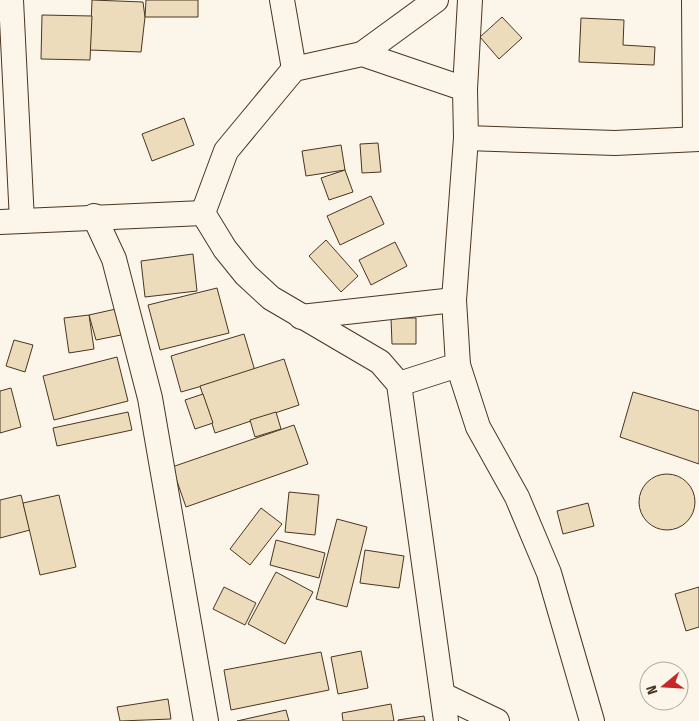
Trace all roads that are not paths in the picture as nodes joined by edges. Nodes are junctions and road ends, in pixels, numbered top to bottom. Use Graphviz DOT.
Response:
graph roads {
  1 [pos="11,0"];
  2 [pos="282,0"];
  3 [pos="436,0"];
  4 [pos="470,0"];
  5 [pos="694,0"];
  6 [pos="362,54"];
  7 [pos="294,69"];
  8 [pos="464,89"];
  9 [pos="466,138"];
  10 [pos="697,139"];
  11 [pos="203,213"];
  12 [pos="94,216"];
  13 [pos="11,221"];
  14 [pos="454,300"];
  15 [pos="300,317"];
  16 [pos="458,365"];
  17 [pos="399,384"];
  18 [pos="443,695"];
  19 [pos="206,721"];
  20 [pos="446,721"];
  21 [pos="497,721"];
  22 [pos="592,721"];
  1 -- 13 [label="street"];
  2 -- 7 [label="street"];
  3 -- 6 [label="street"];
  4 -- 8 [label="street"];
  5 -- 10 [label="street"];
  6 -- 7 [label="street"];
  6 -- 8 [label="street"];
  7 -- 11 [label="street"];
  8 -- 9 [label="street"];
  9 -- 10 [label="street"];
  9 -- 14 [label="street"];
  11 -- 12 [label="street"];
  11 -- 15 [label="street"];
  12 -- 13 [label="street"];
  12 -- 19 [label="street"];
  14 -- 15 [label="street"];
  14 -- 16 [label="street"];
  15 -- 17 [label="street"];
  16 -- 17 [label="street"];
  16 -- 22 [label="street"];
  17 -- 18 [label="street"];
  18 -- 20 [label="street"];
  18 -- 21 [label="street"];
}
